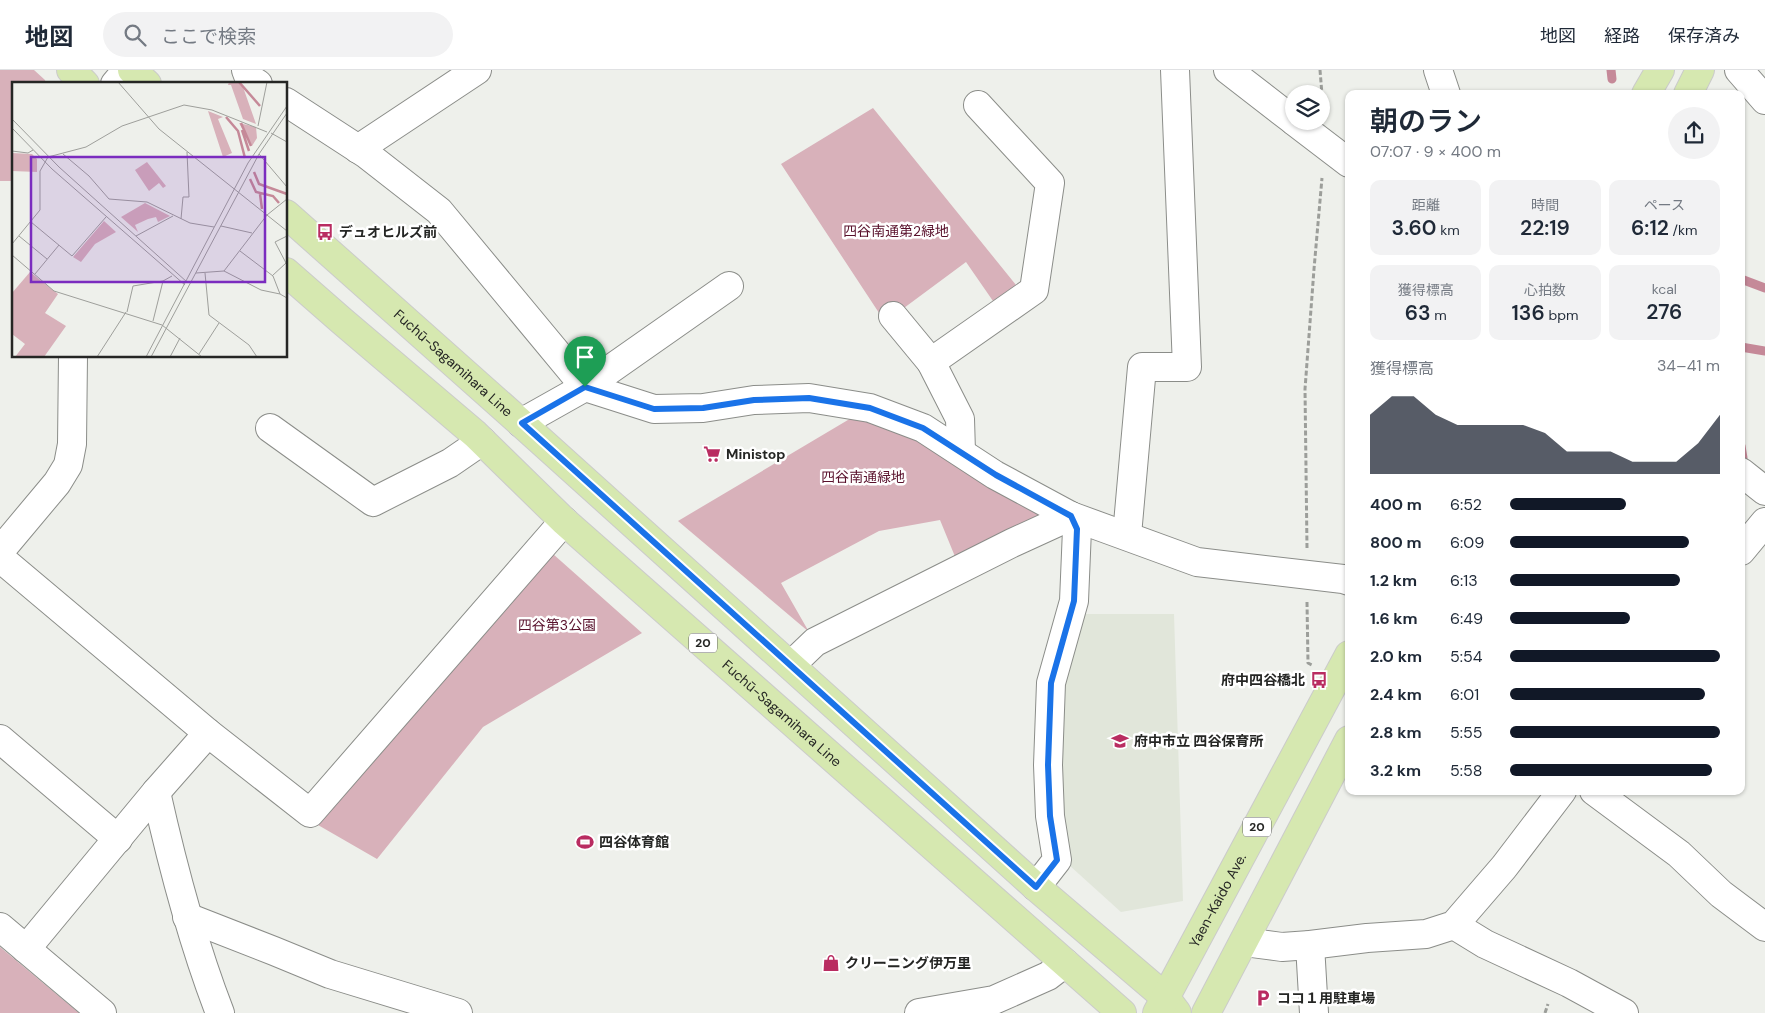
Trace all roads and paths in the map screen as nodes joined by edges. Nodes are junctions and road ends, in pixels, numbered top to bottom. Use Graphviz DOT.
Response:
graph roads {
  1 [pos="72,70"];
  2 [pos="127,70"];
  3 [pos="132,70"];
  4 [pos="246,70"];
  5 [pos="1175,70"];
  6 [pos="1228,70"];
  7 [pos="1320,70"];
  8 [pos="1438,70"];
  9 [pos="1660,70"];
  10 [pos="1700,70"];
  11 [pos="1739,70"];
  12 [pos="470,72"];
  13 [pos="83,82"];
  14 [pos="117,82"];
  15 [pos="145,82"];
  16 [pos="255,82"];
  17 [pos="1445,90"];
  18 [pos="1648,90"];
  19 [pos="1690,90"];
  20 [pos="1765,100"];
  21 [pos="288,103"];
  22 [pos="978,105"];
  23 [pos="1285,114"];
  24 [pos="1305,130"];
  25 [pos="1325,146"];
  26 [pos="358,148"];
  27 [pos="1345,160"];
  28 [pos="288,216"];
  29 [pos="288,274"];
  30 [pos="729,286"];
  31 [pos="893,316"];
  32 [pos="73,358"];
  33 [pos="931,362"];
  34 [pos="585,387"];
  35 [pos="500,404"];
  36 [pos="522,423"];
  37 [pos="270,428"];
  38 [pos="478,437"];
  39 [pos="961,452"];
  40 [pos="1745,475"];
  41 [pos="1765,491"];
  42 [pos="1071,516"];
  43 [pos="564,521"];
  44 [pos="1765,522"];
  45 [pos="1127,535"];
  46 [pos="1745,545"];
  47 [pos="0,551"];
  48 [pos="0,558"];
  49 [pos="1307,575"];
  50 [pos="1345,579"];
  51 [pos="791,665"];
  52 [pos="1343,667"];
  53 [pos="208,733"];
  54 [pos="0,739"];
  55 [pos="1345,748"];
  56 [pos="156,792"];
  57 [pos="1559,795"];
  58 [pos="1599,795"];
  59 [pos="118,839"];
  60 [pos="1036,887"];
  61 [pos="187,918"];
  62 [pos="1454,925"];
  63 [pos="0,927"];
  64 [pos="1765,927"];
  65 [pos="1244,942"];
  66 [pos="1310,945"];
  67 [pos="26,949"];
  68 [pos="1065,962"];
  69 [pos="992,1007"];
  70 [pos="1166,1008"];
  71 [pos="102,1013"];
  72 [pos="220,1013"];
  73 [pos="458,1013"];
  74 [pos="919,1013"];
  75 [pos="1122,1013"];
  76 [pos="1206,1013"];
  77 [pos="1314,1013"];
  78 [pos="1624,1013"];
  1 -- 13 [label="main road"];
  2 -- 14 [label="street"];
  3 -- 15 [label="main road"];
  4 -- 16 [label="street"];
  5 -- 45 [label="street"];
  6 -- 23 [label="street"];
  7 -- 25 [label="path"];
  8 -- 17 [label="street"];
  9 -- 18 [label="main road"];
  10 -- 19 [label="main road"];
  11 -- 20 [label="street"];
  12 -- 26 [label="street"];
  21 -- 26 [label="street"];
  22 -- 33 [label="street"];
  24 -- 25 [label="street"];
  25 -- 27 [label="street"];
  25 -- 49 [label="path"];
  26 -- 34 [label="street"];
  28 -- 35 [label="main road, Fuchū-Sagamihara Line / 20"];
  29 -- 38 [label="main road, Fuchū-Sagamihara Line / 20"];
  30 -- 34 [label="street"];
  31 -- 33 [label="street"];
  32 -- 47 [label="street"];
  33 -- 39 [label="street"];
  34 -- 36 [label="street"];
  34 -- 39 [label="street"];
  35 -- 36 [label="main road, Fuchū-Sagamihara Line / 20"];
  35 -- 38 [label="main road"];
  36 -- 51 [label="main road, Fuchū-Sagamihara Line / 20"];
  37 -- 38 [label="street"];
  38 -- 43 [label="main road, Fuchū-Sagamihara Line / 20"];
  39 -- 42 [label="street"];
  40 -- 41 [label="street"];
  42 -- 45 [label="street"];
  42 -- 51 [label="street"];
  42 -- 60 [label="street"];
  43 -- 53 [label="street"];
  43 -- 68 [label="main road, Fuchū-Sagamihara Line / 20"];
  44 -- 46 [label="street"];
  45 -- 49 [label="street"];
  48 -- 53 [label="street"];
  49 -- 50 [label="street"];
  49 -- 52 [label="path"];
  51 -- 60 [label="main road, Fuchū-Sagamihara Line / 20"];
  52 -- 70 [label="main road, Yaen-Kaido Ave. / 20"];
  53 -- 56 [label="street"];
  54 -- 59 [label="street"];
  55 -- 65 [label="main road"];
  56 -- 59 [label="street"];
  56 -- 61 [label="street"];
  57 -- 62 [label="street"];
  58 -- 64 [label="street"];
  59 -- 67 [label="street"];
  60 -- 70 [label="main road, Fuchū-Sagamihara Line / 20"];
  61 -- 72 [label="street"];
  61 -- 73 [label="street"];
  62 -- 66 [label="street"];
  62 -- 78 [label="street"];
  63 -- 67 [label="street"];
  65 -- 66 [label="street"];
  65 -- 76 [label="main road"];
  66 -- 77 [label="street"];
  67 -- 71 [label="street"];
  68 -- 69 [label="street"];
  68 -- 75 [label="main road, Fuchū-Sagamihara Line / 20"];
  69 -- 74 [label="street"];
}
